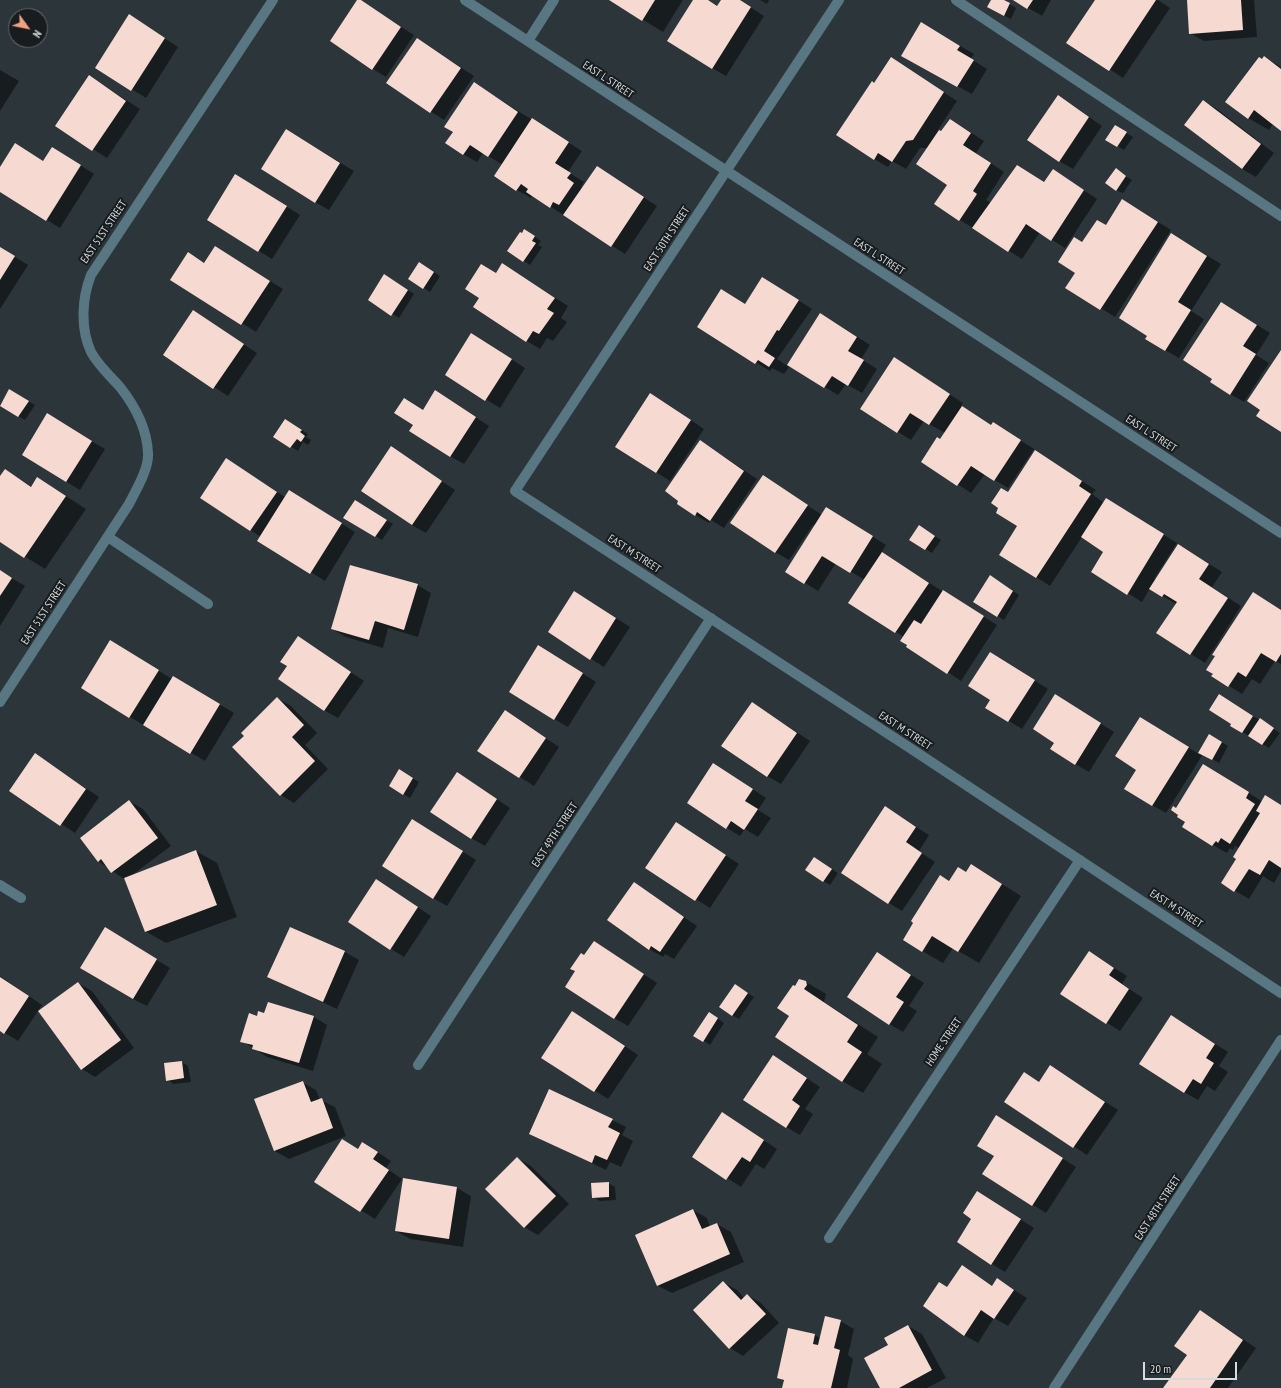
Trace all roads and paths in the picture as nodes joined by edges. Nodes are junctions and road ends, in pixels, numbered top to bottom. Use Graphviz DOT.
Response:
graph roads {
  1 [pos="273,0"];
  2 [pos="465,0"];
  3 [pos="554,0"];
  4 [pos="839,0"];
  5 [pos="956,0"];
  6 [pos="528,41"];
  7 [pos="726,172"];
  8 [pos="1281,216"];
  9 [pos="515,491"];
  10 [pos="1281,533"];
  11 [pos="108,537"];
  12 [pos="208,604"];
  13 [pos="711,618"];
  14 [pos="0,702"];
  15 [pos="1080,860"];
  16 [pos="0,885"];
  17 [pos="21,898"];
  18 [pos="1281,993"];
  19 [pos="1281,1040"];
  20 [pos="418,1065"];
  21 [pos="829,1238"];
  22 [pos="1054,1388"];
  1 -- 11 [label="street, EAST 51ST STREET"];
  2 -- 6 [label="street, EAST L STREET"];
  3 -- 6 [label="street"];
  4 -- 7 [label="street, EAST 50TH STREET"];
  5 -- 8 [label="street"];
  6 -- 7 [label="street, EAST L STREET"];
  7 -- 9 [label="street, EAST 50TH STREET"];
  7 -- 10 [label="street, EAST L STREET"];
  9 -- 13 [label="street, EAST M STREET"];
  11 -- 12 [label="street"];
  11 -- 14 [label="street, EAST 51ST STREET"];
  13 -- 15 [label="street, EAST M STREET"];
  13 -- 20 [label="street, EAST 49TH STREET"];
  15 -- 18 [label="street, EAST M STREET"];
  15 -- 21 [label="street, HOME STREET"];
  16 -- 17 [label="street"];
  19 -- 22 [label="street, EAST 48TH STREET"];
}
